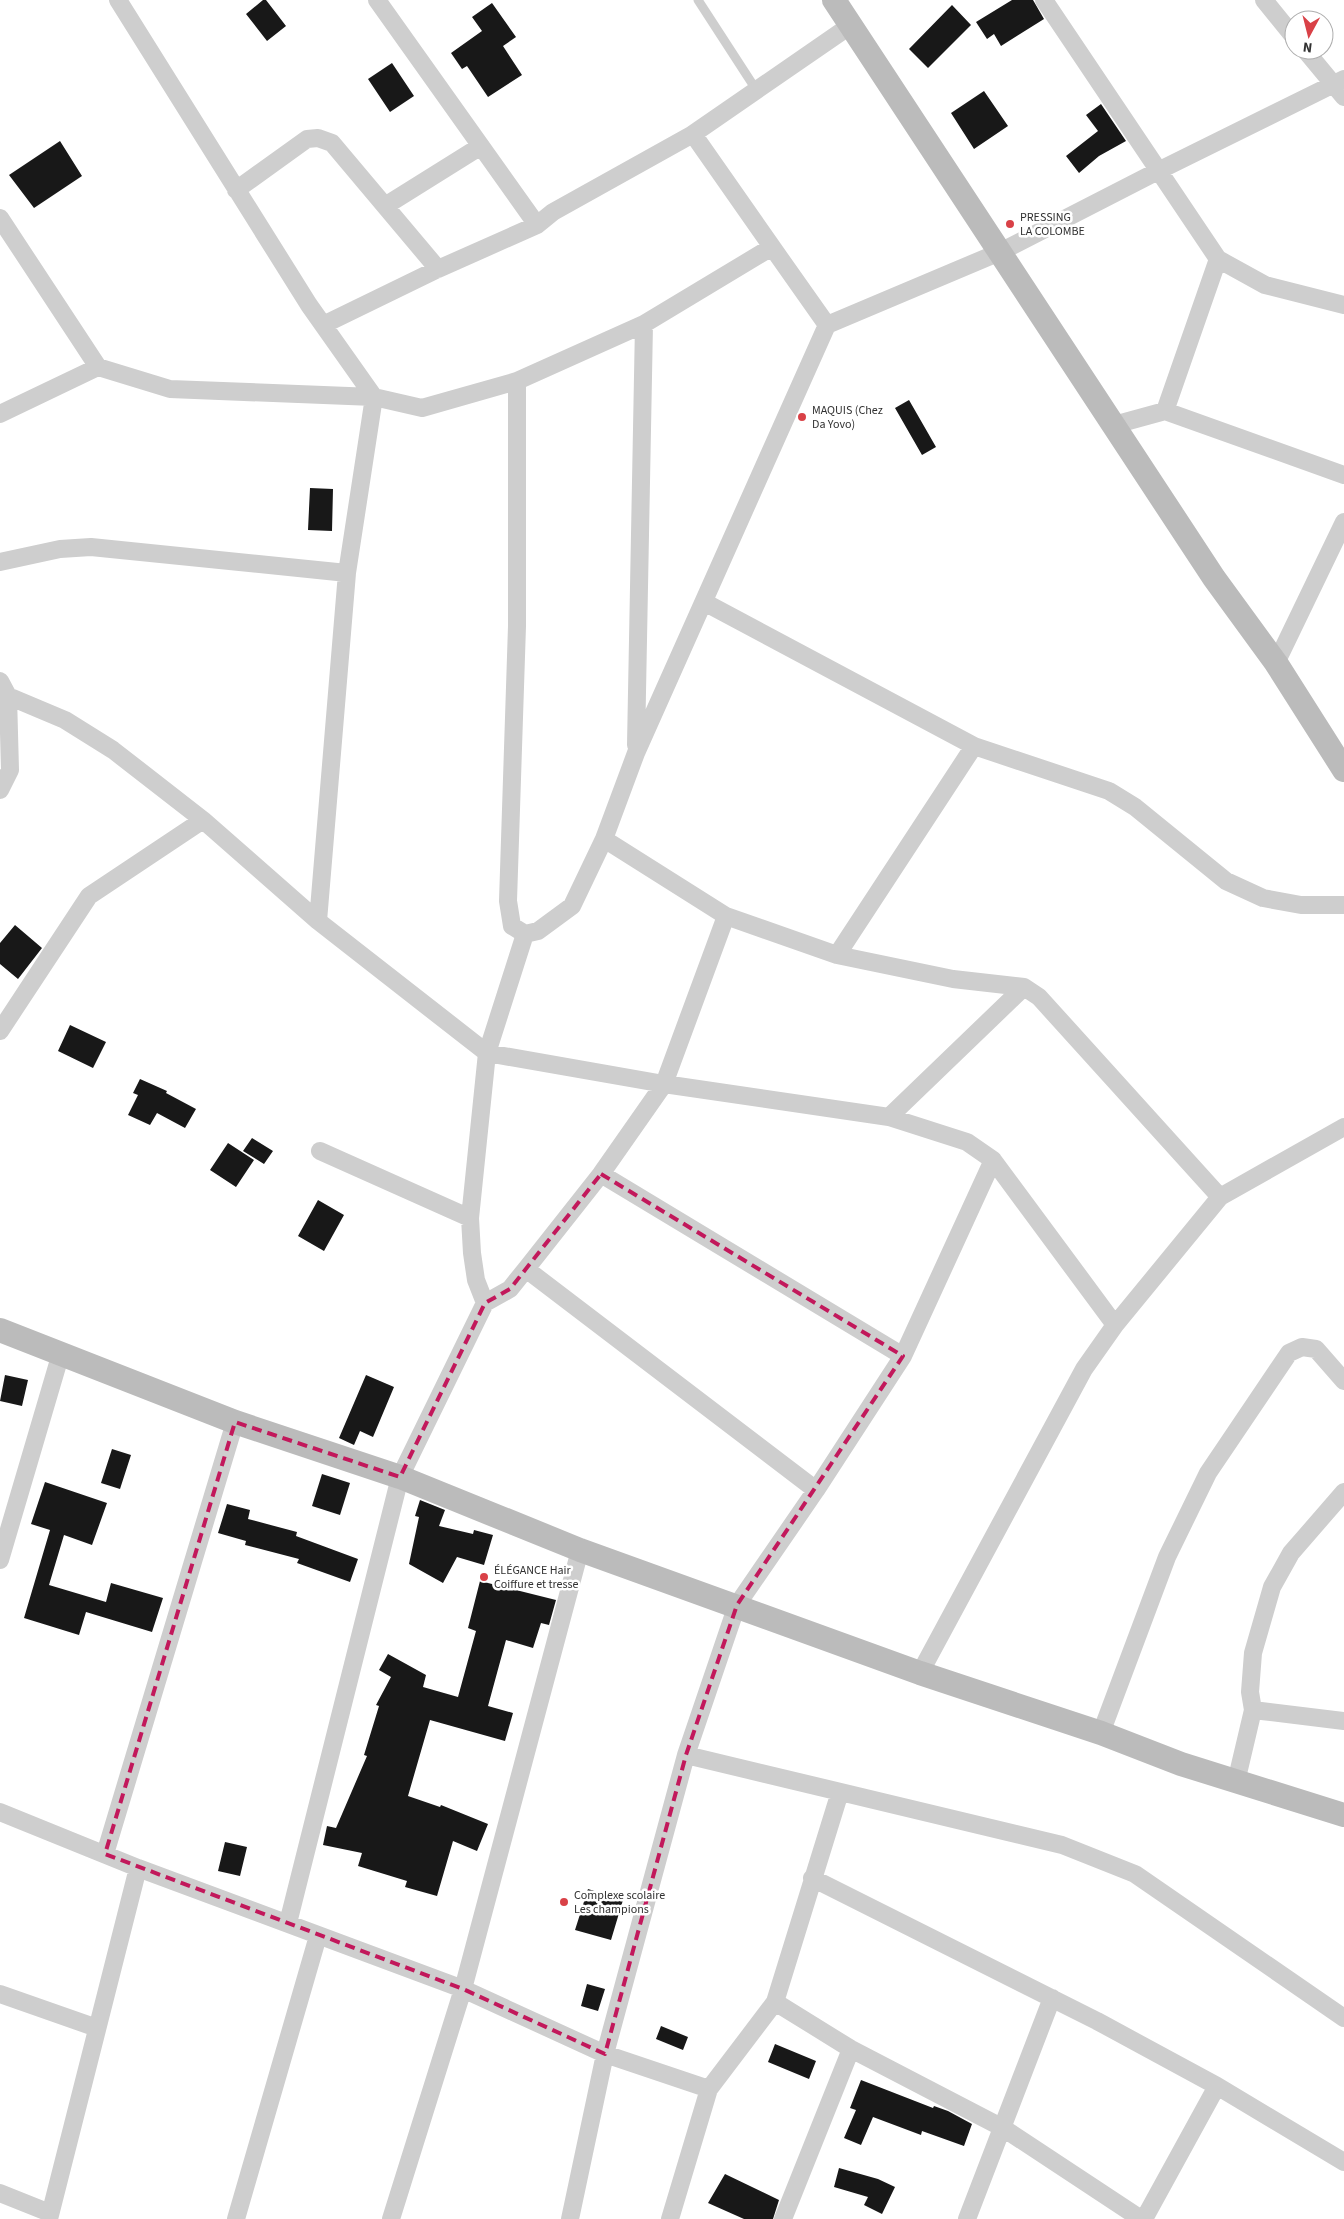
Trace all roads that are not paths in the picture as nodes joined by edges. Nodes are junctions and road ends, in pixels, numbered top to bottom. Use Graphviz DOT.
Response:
graph roads {
  1 [pos="118,0"];
  2 [pos="377,0"];
  3 [pos="698,0"];
  4 [pos="834,0"];
  5 [pos="1044,0"];
  6 [pos="1264,0"];
  7 [pos="1284,25"];
  8 [pos="851,26"];
  9 [pos="1316,60"];
  10 [pos="1338,81"];
  11 [pos="757,91"];
  12 [pos="1344,97"];
  13 [pos="693,134"];
  14 [pos="481,146"];
  15 [pos="1158,170"];
  16 [pos="236,190"];
  17 [pos="385,206"];
  18 [pos="0,218"];
  19 [pos="537,225"];
  20 [pos="772,247"];
  21 [pos="1000,252"];
  22 [pos="1218,259"];
  23 [pos="438,269"];
  24 [pos="1344,305"];
  25 [pos="644,324"];
  26 [pos="827,324"];
  27 [pos="323,325"];
  28 [pos="98,367"];
  29 [pos="517,381"];
  30 [pos="374,397"];
  31 [pos="1165,411"];
  32 [pos="0,414"];
  33 [pos="1114,425"];
  34 [pos="1344,475"];
  35 [pos="1344,522"];
  36 [pos="0,562"];
  37 [pos="347,573"];
  38 [pos="704,602"];
  39 [pos="1276,663"];
  40 [pos="4,689"];
  41 [pos="974,746"];
  42 [pos="636,753"];
  43 [pos="1344,770"];
  44 [pos="0,790"];
  45 [pos="203,820"];
  46 [pos="604,839"];
  47 [pos="1344,905"];
  48 [pos="726,916"];
  49 [pos="318,921"];
  50 [pos="525,934"];
  51 [pos="838,955"];
  52 [pos="1024,987"];
  53 [pos="0,1031"];
  54 [pos="488,1053"];
  55 [pos="664,1084"];
  56 [pos="890,1117"];
  57 [pos="1344,1127"];
  58 [pos="320,1151"];
  59 [pos="993,1160"];
  60 [pos="601,1174"];
  61 [pos="1220,1197"];
  62 [pos="470,1218"];
  63 [pos="526,1269"];
  64 [pos="485,1303"];
  65 [pos="1115,1325"];
  66 [pos="0,1330"];
  67 [pos="61,1353"];
  68 [pos="903,1356"];
  69 [pos="1344,1381"];
  70 [pos="235,1422"];
  71 [pos="400,1477"];
  72 [pos="816,1490"];
  73 [pos="1344,1492"];
  74 [pos="580,1550"];
  75 [pos="0,1560"];
  76 [pos="737,1606"];
  77 [pos="920,1673"];
  78 [pos="1254,1710"];
  79 [pos="1344,1721"];
  80 [pos="1101,1733"];
  81 [pos="686,1755"];
  82 [pos="1236,1782"];
  83 [pos="840,1792"];
  84 [pos="0,1812"];
  85 [pos="1344,1815"];
  86 [pos="105,1854"];
  87 [pos="138,1868"];
  88 [pos="812,1878"];
  89 [pos="288,1922"];
  90 [pos="318,1936"];
  91 [pos="463,1988"];
  92 [pos="0,1994"];
  93 [pos="1052,1998"];
  94 [pos="775,2002"];
  95 [pos="1344,2018"];
  96 [pos="97,2028"];
  97 [pos="851,2049"];
  98 [pos="606,2054"];
  99 [pos="1217,2086"];
  100 [pos="709,2089"];
  101 [pos="1003,2128"];
  102 [pos="1344,2162"];
  103 [pos="0,2193"];
  104 [pos="49,2216"];
  105 [pos="236,2219"];
  106 [pos="391,2219"];
  107 [pos="570,2219"];
  108 [pos="670,2219"];
  109 [pos="783,2219"];
  110 [pos="967,2219"];
  111 [pos="1140,2219"];
  112 [pos="1144,2219"];
  1 -- 16 [label="street"];
  2 -- 14 [label="street"];
  3 -- 11 [label="lane"];
  4 -- 8 [label="main road"];
  5 -- 15 [label="street"];
  6 -- 7 [label="street"];
  8 -- 11 [label="street"];
  8 -- 21 [label="main road"];
  9 -- 10 [label="street"];
  10 -- 12 [label="street"];
  10 -- 15 [label="street"];
  11 -- 13 [label="street"];
  13 -- 19 [label="street"];
  13 -- 20 [label="street"];
  14 -- 17 [label="street"];
  14 -- 19 [label="street"];
  15 -- 21 [label="street"];
  15 -- 22 [label="street"];
  16 -- 17 [label="street"];
  16 -- 27 [label="street"];
  17 -- 23 [label="street"];
  18 -- 28 [label="street"];
  19 -- 23 [label="street"];
  20 -- 25 [label="street"];
  20 -- 26 [label="street"];
  21 -- 26 [label="street"];
  21 -- 33 [label="main road"];
  22 -- 24 [label="street"];
  22 -- 31 [label="street"];
  23 -- 27 [label="street"];
  25 -- 29 [label="street"];
  25 -- 42 [label="street"];
  26 -- 38 [label="street"];
  27 -- 30 [label="street"];
  28 -- 30 [label="street"];
  28 -- 32 [label="street"];
  29 -- 30 [label="street"];
  29 -- 50 [label="street"];
  30 -- 37 [label="street"];
  31 -- 33 [label="street"];
  31 -- 34 [label="street"];
  33 -- 39 [label="main road"];
  35 -- 39 [label="street"];
  36 -- 37 [label="street"];
  37 -- 49 [label="street"];
  38 -- 41 [label="street"];
  38 -- 42 [label="street"];
  39 -- 43 [label="main road"];
  40 -- 44 [label="street"];
  40 -- 45 [label="street"];
  41 -- 47 [label="street"];
  41 -- 51 [label="street"];
  42 -- 46 [label="street"];
  45 -- 49 [label="street"];
  45 -- 53 [label="street"];
  46 -- 48 [label="street"];
  46 -- 50 [label="street"];
  48 -- 51 [label="street"];
  48 -- 55 [label="street"];
  49 -- 54 [label="street"];
  50 -- 54 [label="street"];
  51 -- 52 [label="street"];
  52 -- 56 [label="street"];
  52 -- 61 [label="street"];
  54 -- 55 [label="street"];
  54 -- 62 [label="street"];
  55 -- 56 [label="street"];
  55 -- 60 [label="street"];
  56 -- 59 [label="street"];
  57 -- 61 [label="street"];
  58 -- 62 [label="street"];
  59 -- 65 [label="street"];
  59 -- 68 [label="street"];
  60 -- 63 [label="street"];
  60 -- 68 [label="street"];
  61 -- 65 [label="street"];
  62 -- 64 [label="street"];
  63 -- 64 [label="street"];
  63 -- 72 [label="street"];
  64 -- 71 [label="street"];
  65 -- 77 [label="street"];
  66 -- 67 [label="main road"];
  67 -- 70 [label="main road"];
  67 -- 75 [label="street"];
  68 -- 72 [label="street"];
  69 -- 80 [label="street"];
  70 -- 71 [label="main road"];
  70 -- 86 [label="street"];
  71 -- 74 [label="main road"];
  71 -- 89 [label="street"];
  72 -- 76 [label="street"];
  73 -- 78 [label="street"];
  74 -- 76 [label="main road"];
  74 -- 91 [label="street"];
  76 -- 77 [label="main road"];
  76 -- 81 [label="street"];
  77 -- 80 [label="main road"];
  78 -- 79 [label="street"];
  78 -- 82 [label="street"];
  80 -- 82 [label="main road"];
  81 -- 83 [label="street"];
  81 -- 98 [label="street"];
  82 -- 85 [label="main road"];
  83 -- 88 [label="street"];
  83 -- 95 [label="street"];
  84 -- 86 [label="street"];
  86 -- 87 [label="street"];
  87 -- 89 [label="street"];
  87 -- 96 [label="street"];
  88 -- 93 [label="street"];
  88 -- 94 [label="street"];
  89 -- 90 [label="street"];
  90 -- 91 [label="street"];
  90 -- 105 [label="street"];
  91 -- 98 [label="street"];
  91 -- 106 [label="street"];
  92 -- 96 [label="street"];
  93 -- 99 [label="street"];
  93 -- 101 [label="street"];
  94 -- 97 [label="street"];
  94 -- 100 [label="street"];
  96 -- 104 [label="street"];
  97 -- 101 [label="street"];
  97 -- 109 [label="street"];
  98 -- 100 [label="street"];
  98 -- 107 [label="street"];
  99 -- 102 [label="street"];
  99 -- 112 [label="street"];
  100 -- 108 [label="street"];
  101 -- 110 [label="street"];
  101 -- 111 [label="street"];
  103 -- 104 [label="street"];
}
